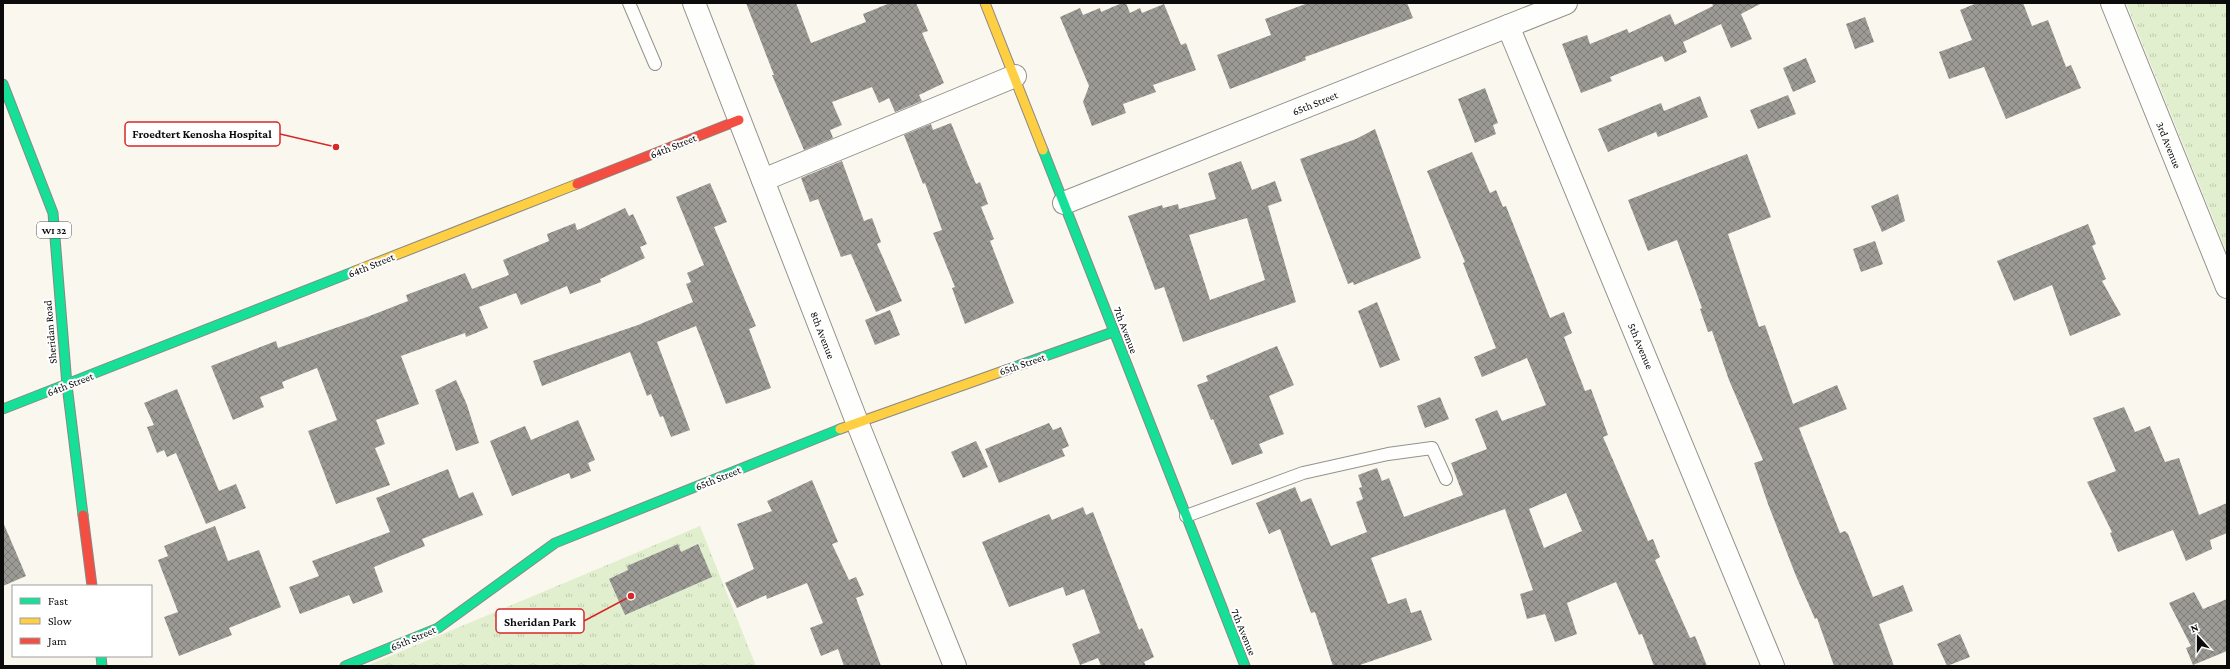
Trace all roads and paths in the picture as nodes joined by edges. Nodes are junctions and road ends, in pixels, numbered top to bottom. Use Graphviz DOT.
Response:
graph roads {
  1 [pos="629,3"];
  2 [pos="694,3"];
  3 [pos="985,3"];
  4 [pos="1566,3"];
  5 [pos="2112,3"];
  6 [pos="1508,26"];
  7 [pos="655,64"];
  8 [pos="1015,76"];
  9 [pos="3,84"];
  10 [pos="739,120"];
  11 [pos="763,180"];
  12 [pos="1064,203"];
  13 [pos="2227,287"];
  14 [pos="1113,332"];
  15 [pos="67,386"];
  16 [pos="3,409"];
  17 [pos="857,422"];
  18 [pos="1446,479"];
  19 [pos="1186,516"];
  20 [pos="92,585"];
  21 [pos="345,666"];
  22 [pos="955,666"];
  23 [pos="1245,666"];
  24 [pos="1773,666"];
  1 -- 7 [label="lane"];
  2 -- 10 [label="street, 8th Avenue"];
  3 -- 8 [label="street, 7th Avenue"];
  4 -- 6 [label="street, 65th Street"];
  5 -- 13 [label="street, 3rd Avenue"];
  6 -- 12 [label="street, 65th Street"];
  6 -- 24 [label="street, 5th Avenue"];
  8 -- 11 [label="street"];
  8 -- 12 [label="street, 7th Avenue"];
  9 -- 15 [label="street, Sheridan Road / WI 32"];
  10 -- 11 [label="street, 8th Avenue"];
  10 -- 15 [label="street, 64th Street"];
  11 -- 17 [label="street, 8th Avenue"];
  12 -- 14 [label="street, 7th Avenue"];
  14 -- 17 [label="street, 65th Street"];
  14 -- 19 [label="street, 7th Avenue"];
  15 -- 16 [label="street, 64th Street"];
  15 -- 20 [label="street, Sheridan Road / WI 32"];
  17 -- 21 [label="street, 65th Street"];
  17 -- 22 [label="street, 8th Avenue"];
  18 -- 19 [label="lane"];
  19 -- 23 [label="street, 7th Avenue"];
}
